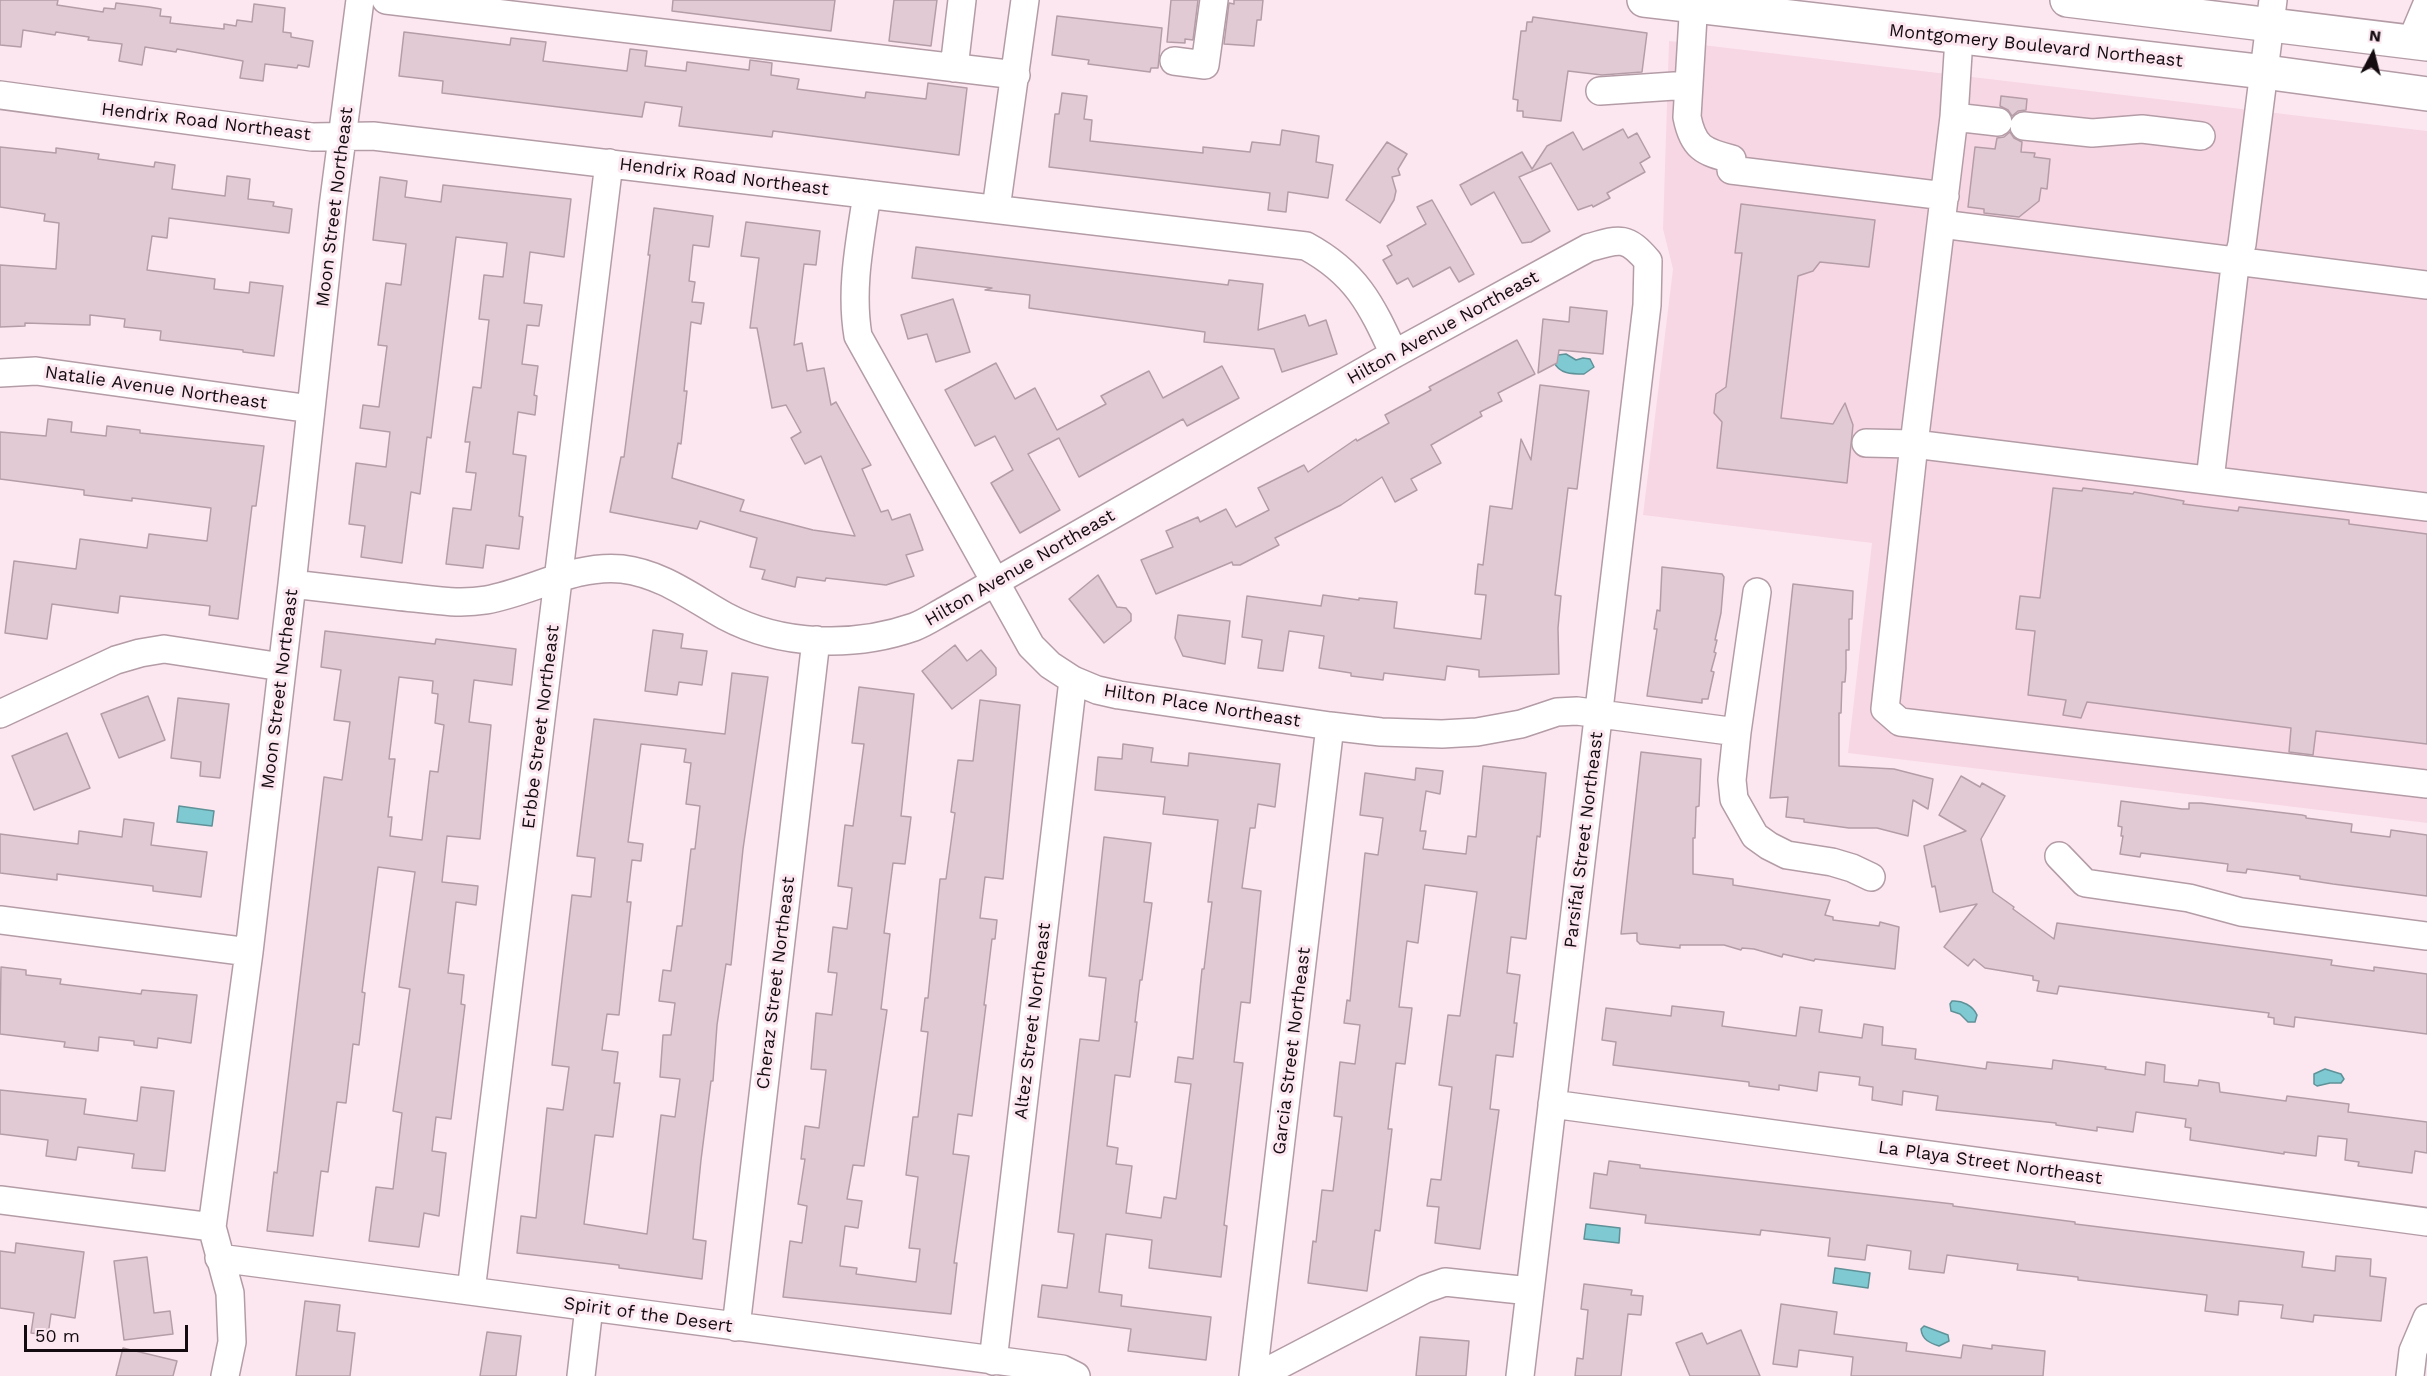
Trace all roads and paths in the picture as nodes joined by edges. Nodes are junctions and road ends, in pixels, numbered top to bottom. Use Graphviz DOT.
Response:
graph roads {
  1 [pos="360,0"];
  2 [pos="386,0"];
  3 [pos="962,0"];
  4 [pos="1025,0"];
  5 [pos="1214,0"];
  6 [pos="1644,0"];
  7 [pos="2067,0"];
  8 [pos="1694,3"];
  9 [pos="2427,4"];
  10 [pos="2271,12"];
  11 [pos="1959,38"];
  12 [pos="2419,43"];
  13 [pos="1174,61"];
  14 [pos="954,68"];
  15 [pos="2265,72"];
  16 [pos="1016,75"];
  17 [pos="1689,85"];
  18 [pos="1600,91"];
  19 [pos="2427,94"];
  20 [pos="0,95"];
  21 [pos="1954,117"];
  22 [pos="343,136"];
  23 [pos="2201,136"];
  24 [pos="609,163"];
  25 [pos="867,194"];
  26 [pos="1944,196"];
  27 [pos="996,209"];
  28 [pos="1941,225"];
  29 [pos="2237,262"];
  30 [pos="2427,285"];
  31 [pos="1647,305"];
  32 [pos="1394,354"];
  33 [pos="0,373"];
  34 [pos="311,409"];
  35 [pos="1866,443"];
  36 [pos="1914,444"];
  37 [pos="2210,480"];
  38 [pos="2427,507"];
  39 [pos="559,578"];
  40 [pos="996,581"];
  41 [pos="292,584"];
  42 [pos="1757,592"];
  43 [pos="816,640"];
  44 [pos="282,667"];
  45 [pos="1073,680"];
  46 [pos="0,714"];
  47 [pos="1599,714"];
  48 [pos="1330,726"];
  49 [pos="1737,732"];
  50 [pos="2427,784"];
  51 [pos="2059,856"];
  52 [pos="1871,877"];
  53 [pos="0,920"];
  54 [pos="2427,936"];
  55 [pos="249,952"];
  56 [pos="1552,1104"];
  57 [pos="0,1200"];
  58 [pos="2427,1222"];
  59 [pos="212,1227"];
  60 [pos="219,1258"];
  61 [pos="471,1291"];
  62 [pos="1530,1291"];
  63 [pos="589,1307"];
  64 [pos="2427,1318"];
  65 [pos="736,1327"];
  66 [pos="993,1361"];
  67 [pos="225,1376"];
  68 [pos="581,1376"];
  69 [pos="1076,1376"];
  70 [pos="1253,1376"];
  71 [pos="1258,1376"];
  72 [pos="1520,1376"];
  73 [pos="2410,1376"];
  1 -- 22 [label="street, Moon Street Northeast"];
  2 -- 14 [label="street"];
  3 -- 14 [label="street"];
  4 -- 16 [label="street"];
  5 -- 13 [label="street"];
  6 -- 8 [label="main road, Montgomery Boulevard Northeast"];
  7 -- 10 [label="main road"];
  8 -- 11 [label="main road, Montgomery Boulevard Northeast"];
  8 -- 17 [label="street"];
  9 -- 12 [label="street"];
  10 -- 12 [label="main road"];
  10 -- 15 [label="street"];
  11 -- 15 [label="main road, Montgomery Boulevard Northeast"];
  11 -- 21 [label="street"];
  14 -- 16 [label="street"];
  15 -- 19 [label="main road, Montgomery Boulevard Northeast"];
  15 -- 29 [label="street"];
  16 -- 27 [label="street"];
  17 -- 18 [label="street"];
  17 -- 26 [label="street"];
  20 -- 22 [label="street, Hendrix Road Northeast"];
  21 -- 23 [label="street"];
  21 -- 26 [label="street"];
  22 -- 24 [label="street, Hendrix Road Northeast"];
  22 -- 34 [label="street, Moon Street Northeast"];
  24 -- 25 [label="street, Hendrix Road Northeast"];
  24 -- 39 [label="street, Erbbe Street Northeast"];
  25 -- 27 [label="street, Hendrix Road Northeast"];
  25 -- 40 [label="street, Hilton Place Northeast"];
  26 -- 28 [label="street"];
  27 -- 32 [label="street, Hendrix Road Northeast"];
  28 -- 29 [label="street"];
  28 -- 36 [label="street"];
  29 -- 30 [label="street"];
  29 -- 37 [label="street"];
  31 -- 32 [label="street, Hilton Avenue Northeast"];
  31 -- 47 [label="street, Parsifal Street Northeast"];
  32 -- 40 [label="street, Hilton Avenue Northeast"];
  33 -- 34 [label="street, Natalie Avenue Northeast"];
  34 -- 41 [label="street, Moon Street Northeast"];
  35 -- 36 [label="street"];
  36 -- 37 [label="street"];
  36 -- 50 [label="street"];
  37 -- 38 [label="street"];
  39 -- 41 [label="street, Hilton Avenue Northeast"];
  39 -- 43 [label="street, Hilton Avenue Northeast"];
  39 -- 61 [label="street, Erbbe Street Northeast"];
  40 -- 43 [label="street, Hilton Avenue Northeast"];
  40 -- 45 [label="street, Hilton Place Northeast"];
  41 -- 44 [label="street, Moon Street Northeast"];
  42 -- 49 [label="street"];
  43 -- 65 [label="street, Cheraz Street Northeast"];
  44 -- 46 [label="street"];
  44 -- 55 [label="street, Moon Street Northeast"];
  45 -- 48 [label="street, Hilton Place Northeast"];
  45 -- 66 [label="street, Altez Street Northeast"];
  47 -- 48 [label="street, Hilton Place Northeast"];
  47 -- 49 [label="street, Hilton Place Northeast"];
  47 -- 56 [label="street, Parsifal Street Northeast"];
  48 -- 70 [label="street, Garcia Street Northeast"];
  49 -- 52 [label="street"];
  51 -- 54 [label="street"];
  53 -- 55 [label="street"];
  55 -- 59 [label="street, Moon Street Northeast"];
  56 -- 58 [label="street, La Playa Street Northeast"];
  56 -- 62 [label="street, Parsifal Street Northeast"];
  57 -- 59 [label="street"];
  59 -- 60 [label="street, Moon Street Northeast"];
  60 -- 61 [label="street, Spirit of the Desert"];
  60 -- 67 [label="street, Moon Street Northeast"];
  61 -- 63 [label="street, Spirit of the Desert"];
  62 -- 71 [label="street"];
  62 -- 72 [label="street, Parsifal Street Northeast"];
  63 -- 65 [label="street, Spirit of the Desert"];
  63 -- 68 [label="street"];
  64 -- 73 [label="street"];
  65 -- 66 [label="street, Spirit of the Desert"];
  66 -- 69 [label="street, Spirit of the Desert"];
}
